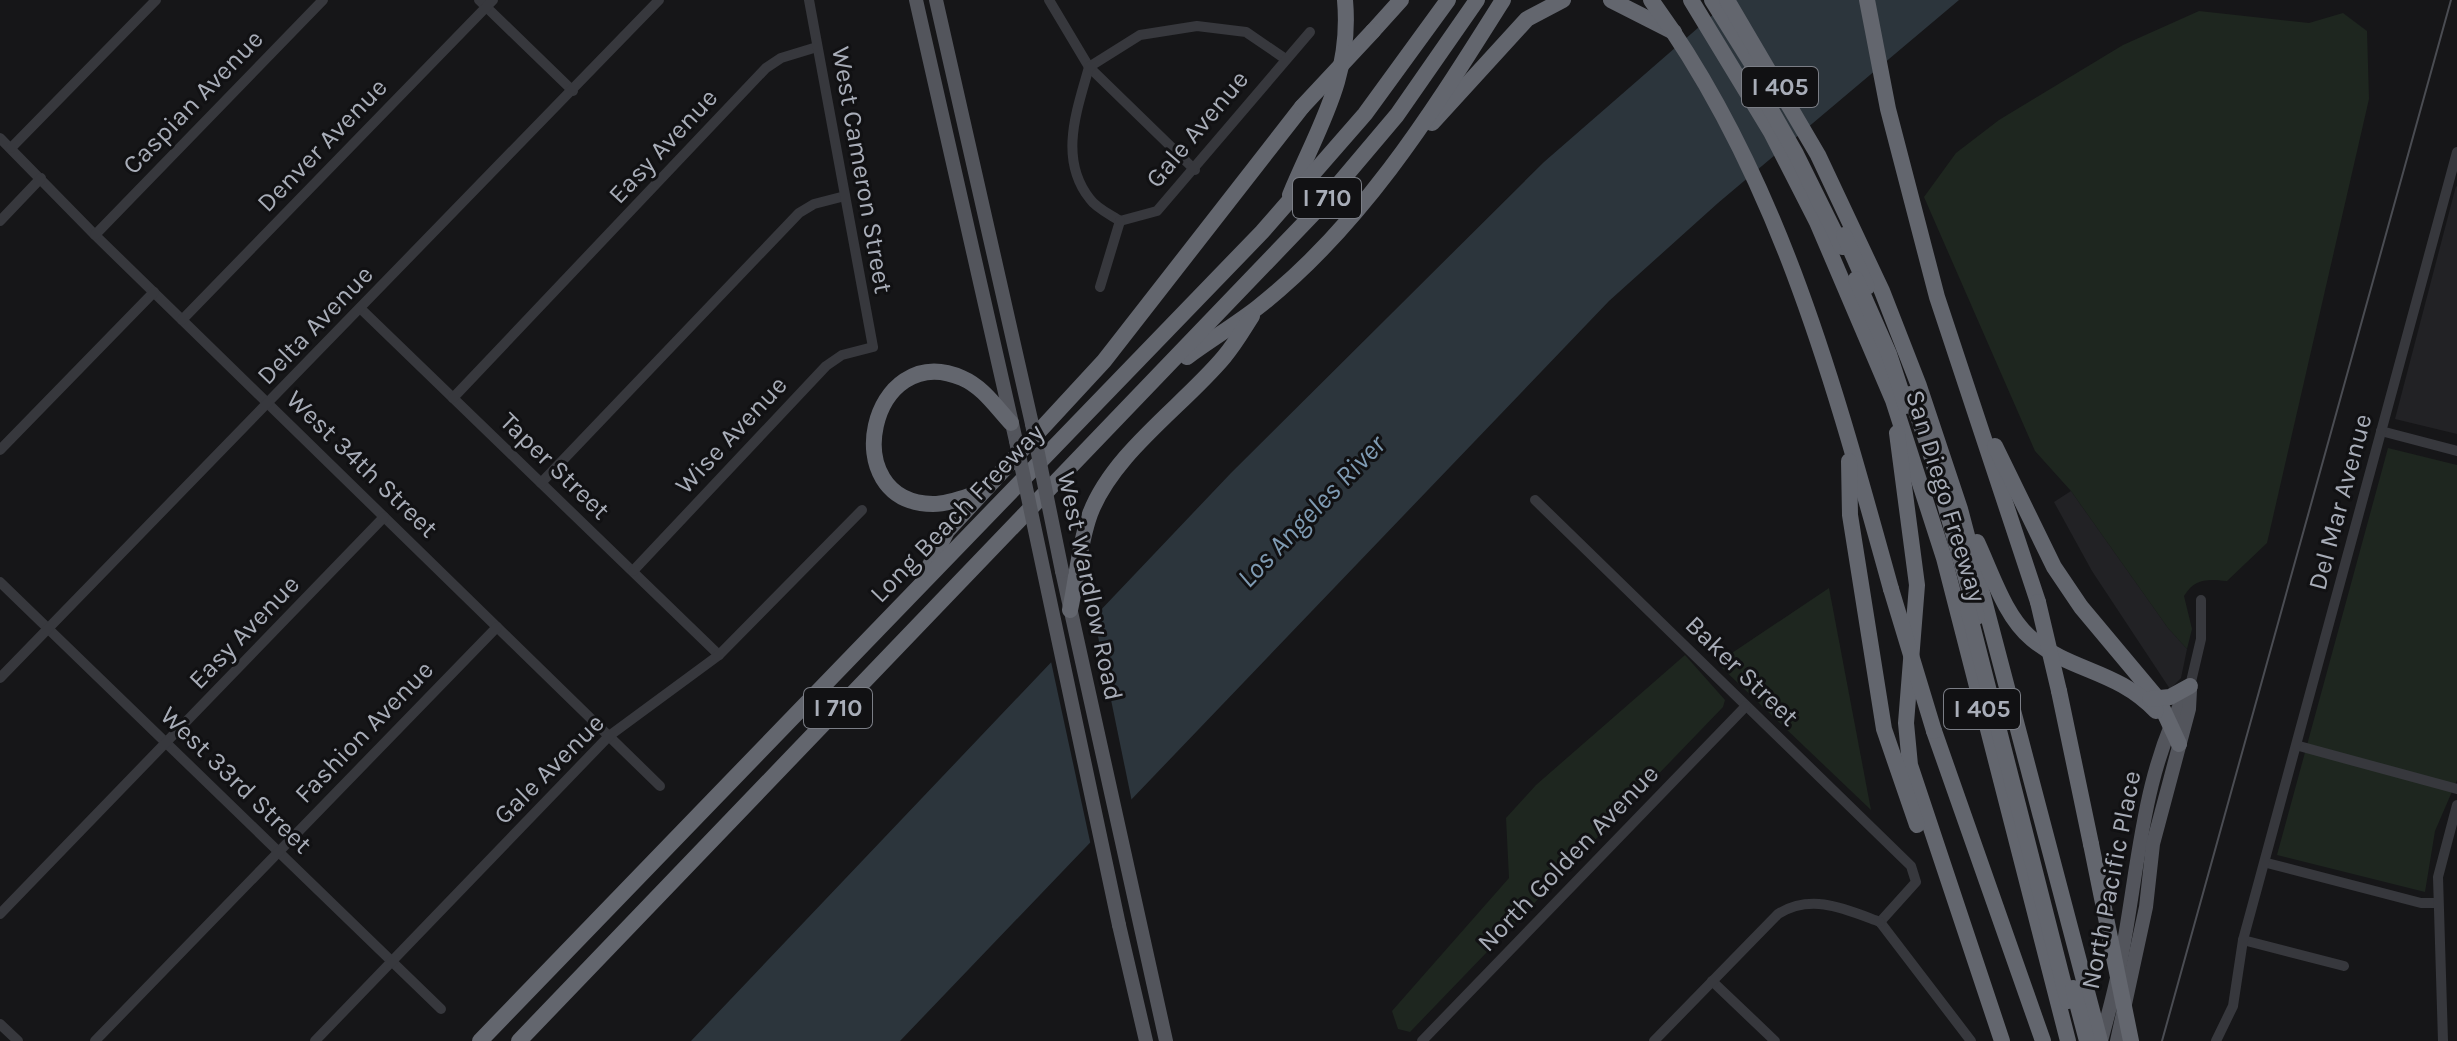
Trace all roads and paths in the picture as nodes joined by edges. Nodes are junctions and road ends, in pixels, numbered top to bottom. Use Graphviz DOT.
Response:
graph roads {
  1 [pos="156,0"];
  2 [pos="323,0"];
  3 [pos="659,0"];
  4 [pos="809,0"];
  5 [pos="916,0"];
  6 [pos="936,0"];
  7 [pos="1049,0"];
  8 [pos="1345,0"];
  9 [pos="1401,0"];
  10 [pos="1448,0"];
  11 [pos="1477,0"];
  12 [pos="1503,0"];
  13 [pos="1563,0"];
  14 [pos="1651,0"];
  15 [pos="1691,0"];
  16 [pos="1704,0"];
  17 [pos="1712,0"];
  18 [pos="1730,0"];
  19 [pos="1867,0"];
  20 [pos="486,2"];
  21 [pos="1616,2"];
  22 [pos="1310,32"];
  23 [pos="1674,32"];
  24 [pos="817,47"];
  25 [pos="1284,58"];
  26 [pos="1089,67"];
  27 [pos="573,91"];
  28 [pos="0,138"];
  29 [pos="11,148"];
  30 [pos="2457,152"];
  31 [pos="1403,153"];
  32 [pos="1195,170"];
  33 [pos="41,178"];
  34 [pos="845,196"];
  35 [pos="1286,205"];
  36 [pos="0,221"];
  37 [pos="1120,221"];
  38 [pos="95,235"];
  39 [pos="1847,250"];
  40 [pos="1100,287"];
  41 [pos="154,292"];
  42 [pos="1258,307"];
  43 [pos="361,309"];
  44 [pos="182,320"];
  45 [pos="873,347"];
  46 [pos="1156,378"];
  47 [pos="453,398"];
  48 [pos="1893,400"];
  49 [pos="269,404"];
  50 [pos="1978,421"];
  51 [pos="1011,423"];
  52 [pos="2381,431"];
  53 [pos="1848,435"];
  54 [pos="0,450"];
  55 [pos="2457,451"];
  56 [pos="541,483"];
  57 [pos="982,492"];
  58 [pos="1535,500"];
  59 [pos="1960,509"];
  60 [pos="862,510"];
  61 [pos="384,517"];
  62 [pos="633,571"];
  63 [pos="0,582"];
  64 [pos="919,587"];
  65 [pos="2201,600"];
  66 [pos="1070,610"];
  67 [pos="497,627"];
  68 [pos="48,628"];
  69 [pos="719,655"];
  70 [pos="0,678"];
  71 [pos="2190,686"];
  72 [pos="2151,700"];
  73 [pos="1746,706"];
  74 [pos="2170,727"];
  75 [pos="609,736"];
  76 [pos="167,744"];
  77 [pos="2179,744"];
  78 [pos="2299,746"];
  79 [pos="660,786"];
  80 [pos="2457,789"];
  81 [pos="2457,805"];
  82 [pos="279,852"];
  83 [pos="2267,863"];
  84 [pos="2437,903"];
  85 [pos="0,914"];
  86 [pos="1880,922"];
  87 [pos="2243,940"];
  88 [pos="1970,952"];
  89 [pos="392,961"];
  90 [pos="2344,966"];
  91 [pos="1712,981"];
  92 [pos="441,1009"];
  93 [pos="0,1024"];
  94 [pos="18,1041"];
  95 [pos="95,1041"];
  96 [pos="315,1041"];
  97 [pos="480,1041"];
  98 [pos="519,1041"];
  99 [pos="1146,1041"];
  100 [pos="1166,1041"];
  101 [pos="1422,1041"];
  102 [pos="1654,1041"];
  103 [pos="1775,1041"];
  104 [pos="1971,1041"];
  105 [pos="2002,1041"];
  106 [pos="2043,1041"];
  107 [pos="2068,1041"];
  108 [pos="2078,1041"];
  109 [pos="2087,1041"];
  110 [pos="2101,1041"];
  111 [pos="2117,1041"];
  112 [pos="2131,1041"];
  113 [pos="2216,1041"];
  114 [pos="2443,1041"];
  1 -- 29 [label="street"];
  2 -- 38 [label="street, Caspian Avenue"];
  3 -- 27 [label="street, Delta Avenue"];
  4 -- 24 [label="street, West Cameron Street"];
  5 -- 51 [label="main road, West Wardlow Road"];
  6 -- 66 [label="main road, West Wardlow Road, bridge"];
  7 -- 26 [label="street"];
  8 -- 35 [label="highway"];
  9 -- 57 [label="highway, bridge"];
  10 -- 35 [label="highway, Long Beach Freeway / I 710"];
  11 -- 46 [label="highway, Long Beach Freeway / I 710"];
  12 -- 31 [label="highway"];
  13 -- 31 [label="highway"];
  14 -- 23 [label="highway"];
  15 -- 39 [label="highway, San Diego Freeway / I 405"];
  16 -- 39 [label="highway"];
  17 -- 39 [label="highway"];
  18 -- 39 [label="highway, San Diego Freeway / I 405"];
  19 -- 50 [label="highway"];
  20 -- 27 [label="street"];
  20 -- 44 [label="street, Denver Avenue"];
  21 -- 23 [label="highway"];
  22 -- 25 [label="street, Gale Avenue"];
  23 -- 53 [label="highway"];
  24 -- 34 [label="street, West Cameron Street"];
  24 -- 47 [label="street, Easy Avenue"];
  25 -- 26 [label="street"];
  25 -- 32 [label="street, Gale Avenue"];
  26 -- 32 [label="street"];
  26 -- 37 [label="street"];
  27 -- 43 [label="street, Delta Avenue"];
  28 -- 29 [label="street, West 34th Street"];
  29 -- 33 [label="street, West 34th Street"];
  30 -- 52 [label="street, Del Mar Avenue"];
  31 -- 42 [label="highway"];
  32 -- 37 [label="street, Gale Avenue"];
  33 -- 36 [label="street"];
  33 -- 38 [label="street, West 34th Street"];
  34 -- 45 [label="street, West Cameron Street"];
  34 -- 56 [label="street"];
  35 -- 64 [label="highway, Long Beach Freeway / I 710"];
  37 -- 40 [label="street"];
  38 -- 41 [label="street, West 34th Street"];
  39 -- 48 [label="highway, San Diego Freeway / I 405"];
  39 -- 59 [label="highway, San Diego Freeway / I 405"];
  39 -- 108 [label="highway"];
  39 -- 109 [label="highway"];
  41 -- 44 [label="street, West 34th Street"];
  41 -- 54 [label="street"];
  42 -- 46 [label="highway"];
  42 -- 66 [label="highway"];
  43 -- 47 [label="street, Taper Street"];
  43 -- 49 [label="street, Delta Avenue"];
  44 -- 49 [label="street, West 34th Street"];
  45 -- 62 [label="street, Wise Avenue"];
  46 -- 98 [label="highway, Long Beach Freeway / I 710"];
  47 -- 56 [label="street, Taper Street"];
  48 -- 88 [label="highway"];
  48 -- 107 [label="highway, San Diego Freeway / I 405"];
  49 -- 61 [label="street, West 34th Street"];
  49 -- 68 [label="street, Delta Avenue"];
  50 -- 72 [label="highway"];
  50 -- 112 [label="highway, bridge"];
  51 -- 57 [label="highway"];
  51 -- 99 [label="main road, West Wardlow Road, bridge"];
  52 -- 55 [label="street"];
  52 -- 78 [label="street, Del Mar Avenue"];
  53 -- 88 [label="highway"];
  53 -- 106 [label="highway, bridge"];
  56 -- 62 [label="street, Taper Street"];
  57 -- 64 [label="highway"];
  58 -- 73 [label="street, Baker Street"];
  59 -- 72 [label="highway"];
  59 -- 110 [label="highway, San Diego Freeway / I 405"];
  60 -- 69 [label="street, Gale Avenue"];
  61 -- 67 [label="street, West 34th Street"];
  61 -- 76 [label="street, Easy Avenue"];
  62 -- 69 [label="street, Taper Street"];
  63 -- 68 [label="street, West 33rd Street"];
  64 -- 97 [label="highway, Long Beach Freeway / I 710"];
  65 -- 71 [label="street, North Pacific Place"];
  66 -- 100 [label="main road, West Wardlow Road"];
  67 -- 75 [label="street, West 34th Street"];
  67 -- 82 [label="street, Fashion Avenue"];
  68 -- 70 [label="street, Delta Avenue"];
  68 -- 76 [label="street, West 33rd Street"];
  69 -- 75 [label="street, Gale Avenue"];
  71 -- 72 [label="highway"];
  71 -- 74 [label="main road, North Pacific Place"];
  71 -- 77 [label="main road, North Pacific Place"];
  72 -- 74 [label="highway"];
  73 -- 86 [label="street, Baker Street"];
  73 -- 101 [label="street, North Golden Avenue"];
  74 -- 77 [label="highway"];
  74 -- 110 [label="main road, North Pacific Place"];
  75 -- 79 [label="street, West 34th Street"];
  75 -- 89 [label="street, Gale Avenue"];
  76 -- 82 [label="street, West 33rd Street"];
  76 -- 85 [label="street, Easy Avenue"];
  77 -- 111 [label="main road, North Pacific Place"];
  78 -- 80 [label="street"];
  78 -- 83 [label="street, Del Mar Avenue"];
  81 -- 84 [label="street"];
  82 -- 89 [label="street, West 33rd Street"];
  82 -- 95 [label="street, Fashion Avenue"];
  83 -- 84 [label="street"];
  83 -- 87 [label="street, Del Mar Avenue"];
  84 -- 114 [label="street"];
  86 -- 91 [label="street"];
  86 -- 104 [label="street"];
  87 -- 90 [label="street"];
  87 -- 113 [label="street, Del Mar Avenue"];
  88 -- 105 [label="highway"];
  89 -- 92 [label="street, West 33rd Street"];
  89 -- 96 [label="street, Gale Avenue"];
  91 -- 102 [label="street"];
  91 -- 103 [label="street"];
  93 -- 94 [label="street"];
}
